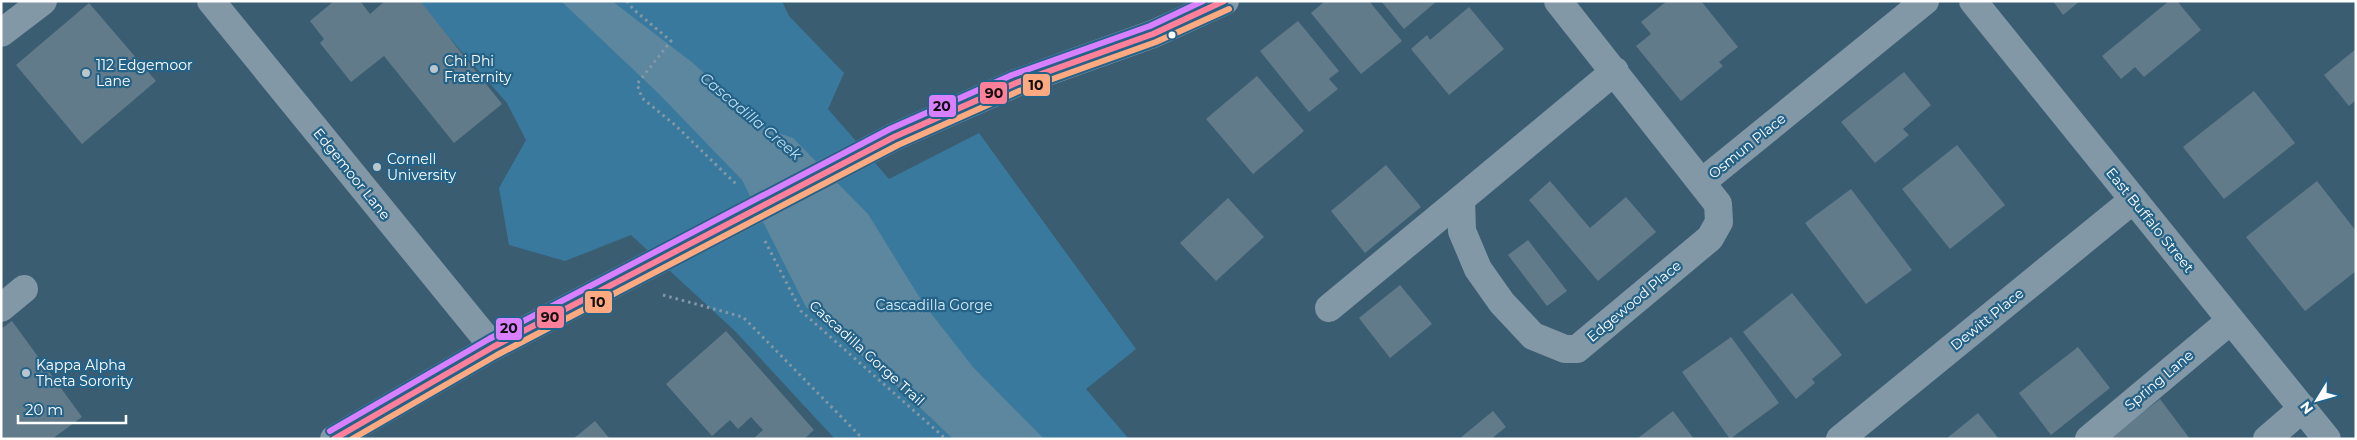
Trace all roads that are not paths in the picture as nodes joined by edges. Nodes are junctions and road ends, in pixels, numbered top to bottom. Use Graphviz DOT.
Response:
graph roads {
  1 [pos="43,1"];
  2 [pos="211,1"];
  3 [pos="1225,1"];
  4 [pos="1558,1"];
  5 [pos="1925,1"];
  6 [pos="1972,1"];
  7 [pos="1,33"];
  8 [pos="1615,71"];
  9 [pos="1702,182"];
  10 [pos="1461,199"];
  11 [pos="2133,200"];
  12 [pos="24,289"];
  13 [pos="1,308"];
  14 [pos="1329,308"];
  15 [pos="2230,321"];
  16 [pos="493,347"];
  17 [pos="2304,408"];
  18 [pos="334,439"];
  19 [pos="1840,439"];
  20 [pos="2089,439"];
  21 [pos="2267,439"];
  22 [pos="2327,439"];
  1 -- 7 [label="street"];
  2 -- 16 [label="street, Edgemoor Lane"];
  3 -- 16 [label="street"];
  4 -- 8 [label="street, Osmun Place"];
  5 -- 9 [label="street, Osmun Place"];
  6 -- 11 [label="street, East Buffalo Street"];
  8 -- 9 [label="street, Osmun Place"];
  8 -- 10 [label="street"];
  9 -- 10 [label="street, Edgewood Place"];
  10 -- 14 [label="street"];
  11 -- 15 [label="street, East Buffalo Street"];
  11 -- 19 [label="street, Dewitt Place"];
  12 -- 13 [label="street"];
  15 -- 17 [label="street, East Buffalo Street"];
  15 -- 20 [label="street, Spring Lane"];
  16 -- 18 [label="street"];
  17 -- 21 [label="street"];
  17 -- 22 [label="street, East Buffalo Street"];
}
